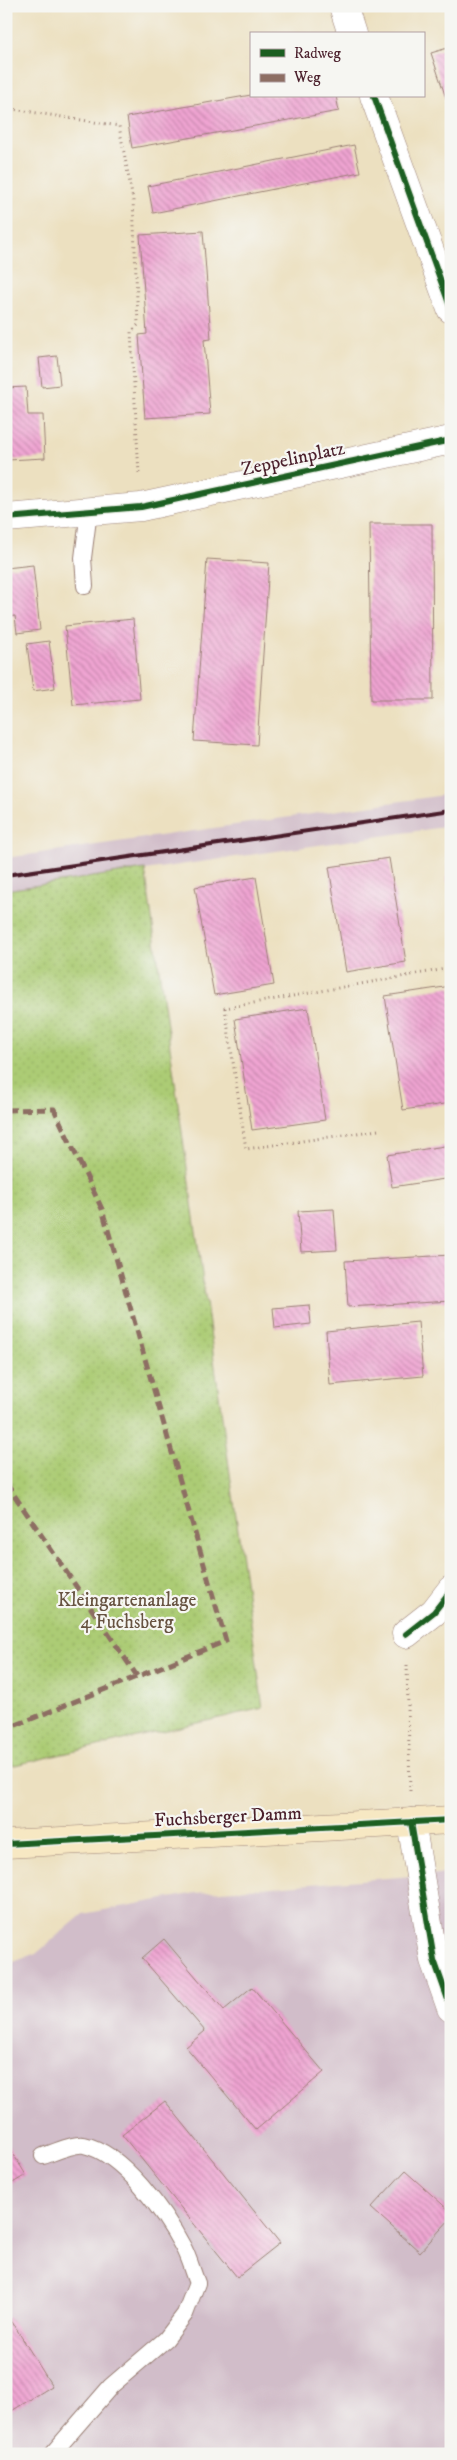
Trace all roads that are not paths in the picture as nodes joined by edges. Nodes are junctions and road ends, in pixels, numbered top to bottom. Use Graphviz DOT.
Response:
graph roads {
  1 [pos="343,6"];
  2 [pos="351,32"];
  3 [pos="375,98"];
  4 [pos="451,309"];
  5 [pos="451,440"];
  6 [pos="89,511"];
  7 [pos="6,518"];
  8 [pos="85,586"];
  9 [pos="451,1590"];
  10 [pos="406,1634"];
  11 [pos="451,1820"];
  12 [pos="411,1822"];
  13 [pos="6,1844"];
  14 [pos="451,2008"];
  15 [pos="43,2156"];
  16 [pos="52,2454"];
  1 -- 2 [label="street"];
  3 -- 4 [label="street"];
  5 -- 6 [label="street, Zeppelinplatz"];
  6 -- 7 [label="street, Zeppelinplatz"];
  6 -- 8 [label="lane"];
  9 -- 10 [label="street"];
  11 -- 12 [label="street, Fuchsberger Damm"];
  12 -- 13 [label="street, Fuchsberger Damm"];
  12 -- 14 [label="street"];
  15 -- 16 [label="lane"];
}
